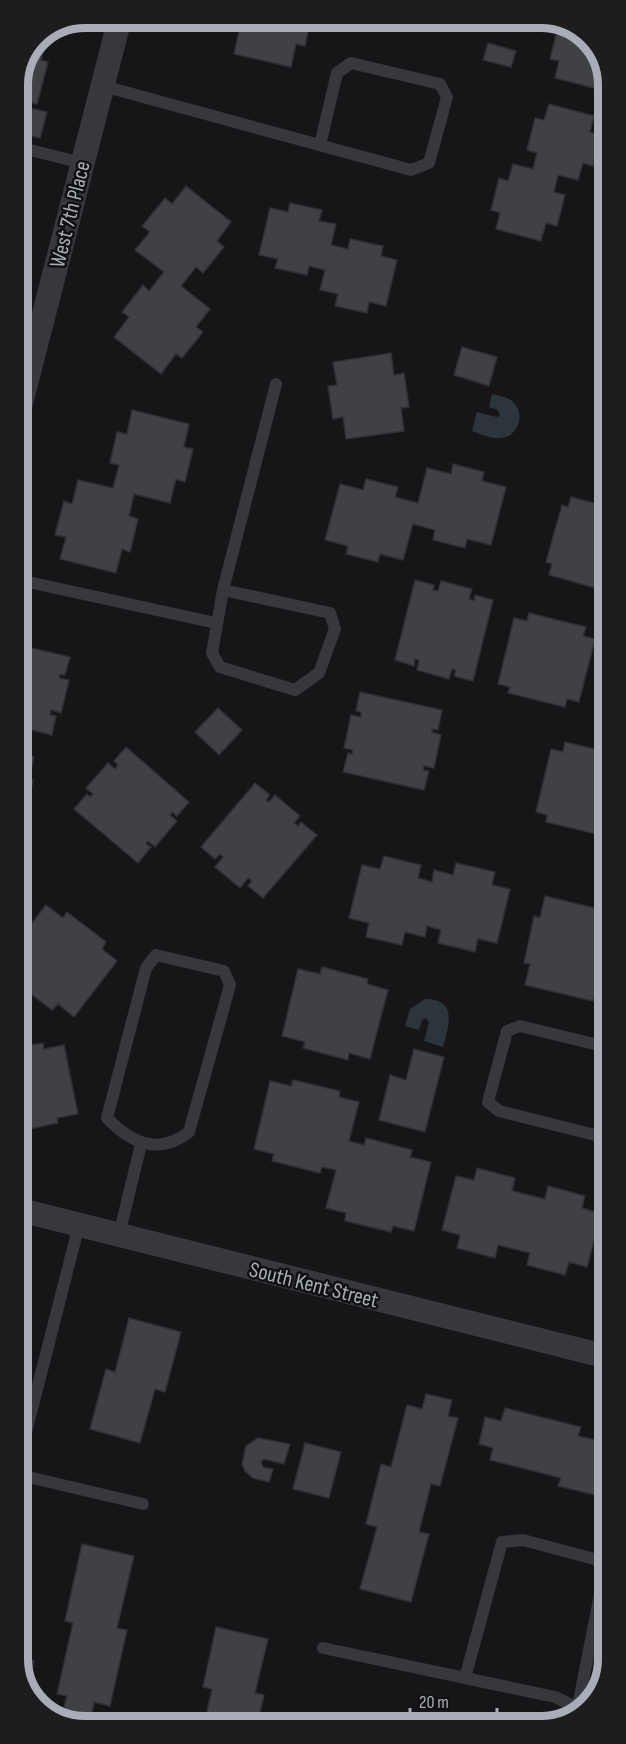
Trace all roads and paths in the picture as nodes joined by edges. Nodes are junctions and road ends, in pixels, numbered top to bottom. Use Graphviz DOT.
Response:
graph roads {
  1 [pos="117,28"];
  2 [pos="103,86"];
  3 [pos="320,145"];
  4 [pos="29,150"];
  5 [pos="82,163"];
  6 [pos="29,372"];
  7 [pos="276,384"];
  8 [pos="29,582"];
  9 [pos="223,590"];
  10 [pos="216,623"];
  11 [pos="598,1045"];
  12 [pos="598,1136"];
  13 [pos="141,1144"];
  14 [pos="28,1212"];
  15 [pos="79,1225"];
  16 [pos="119,1235"];
  17 [pos="598,1355"];
  18 [pos="28,1405"];
  19 [pos="28,1477"];
  20 [pos="143,1504"];
  21 [pos="598,1560"];
  22 [pos="598,1606"];
  23 [pos="322,1648"];
  24 [pos="465,1678"];
  25 [pos="581,1699"];
  26 [pos="573,1705"];
  1 -- 2 [label="street, West 7th Place"];
  2 -- 3 [label="lane"];
  2 -- 5 [label="street, West 7th Place"];
  3 -- 3 [label="lane"];
  4 -- 5 [label="lane"];
  5 -- 6 [label="street, West 7th Place"];
  7 -- 9 [label="lane"];
  8 -- 10 [label="lane"];
  9 -- 10 [label="lane"];
  9 -- 10 [label="lane"];
  11 -- 12 [label="lane"];
  13 -- 13 [label="lane"];
  13 -- 16 [label="lane"];
  14 -- 15 [label="street, South Kent Street"];
  15 -- 16 [label="street, South Kent Street"];
  15 -- 18 [label="lane"];
  16 -- 17 [label="street, South Kent Street"];
  19 -- 20 [label="lane"];
  21 -- 24 [label="lane"];
  22 -- 25 [label="lane"];
  23 -- 24 [label="lane"];
  24 -- 26 [label="lane"];
}
